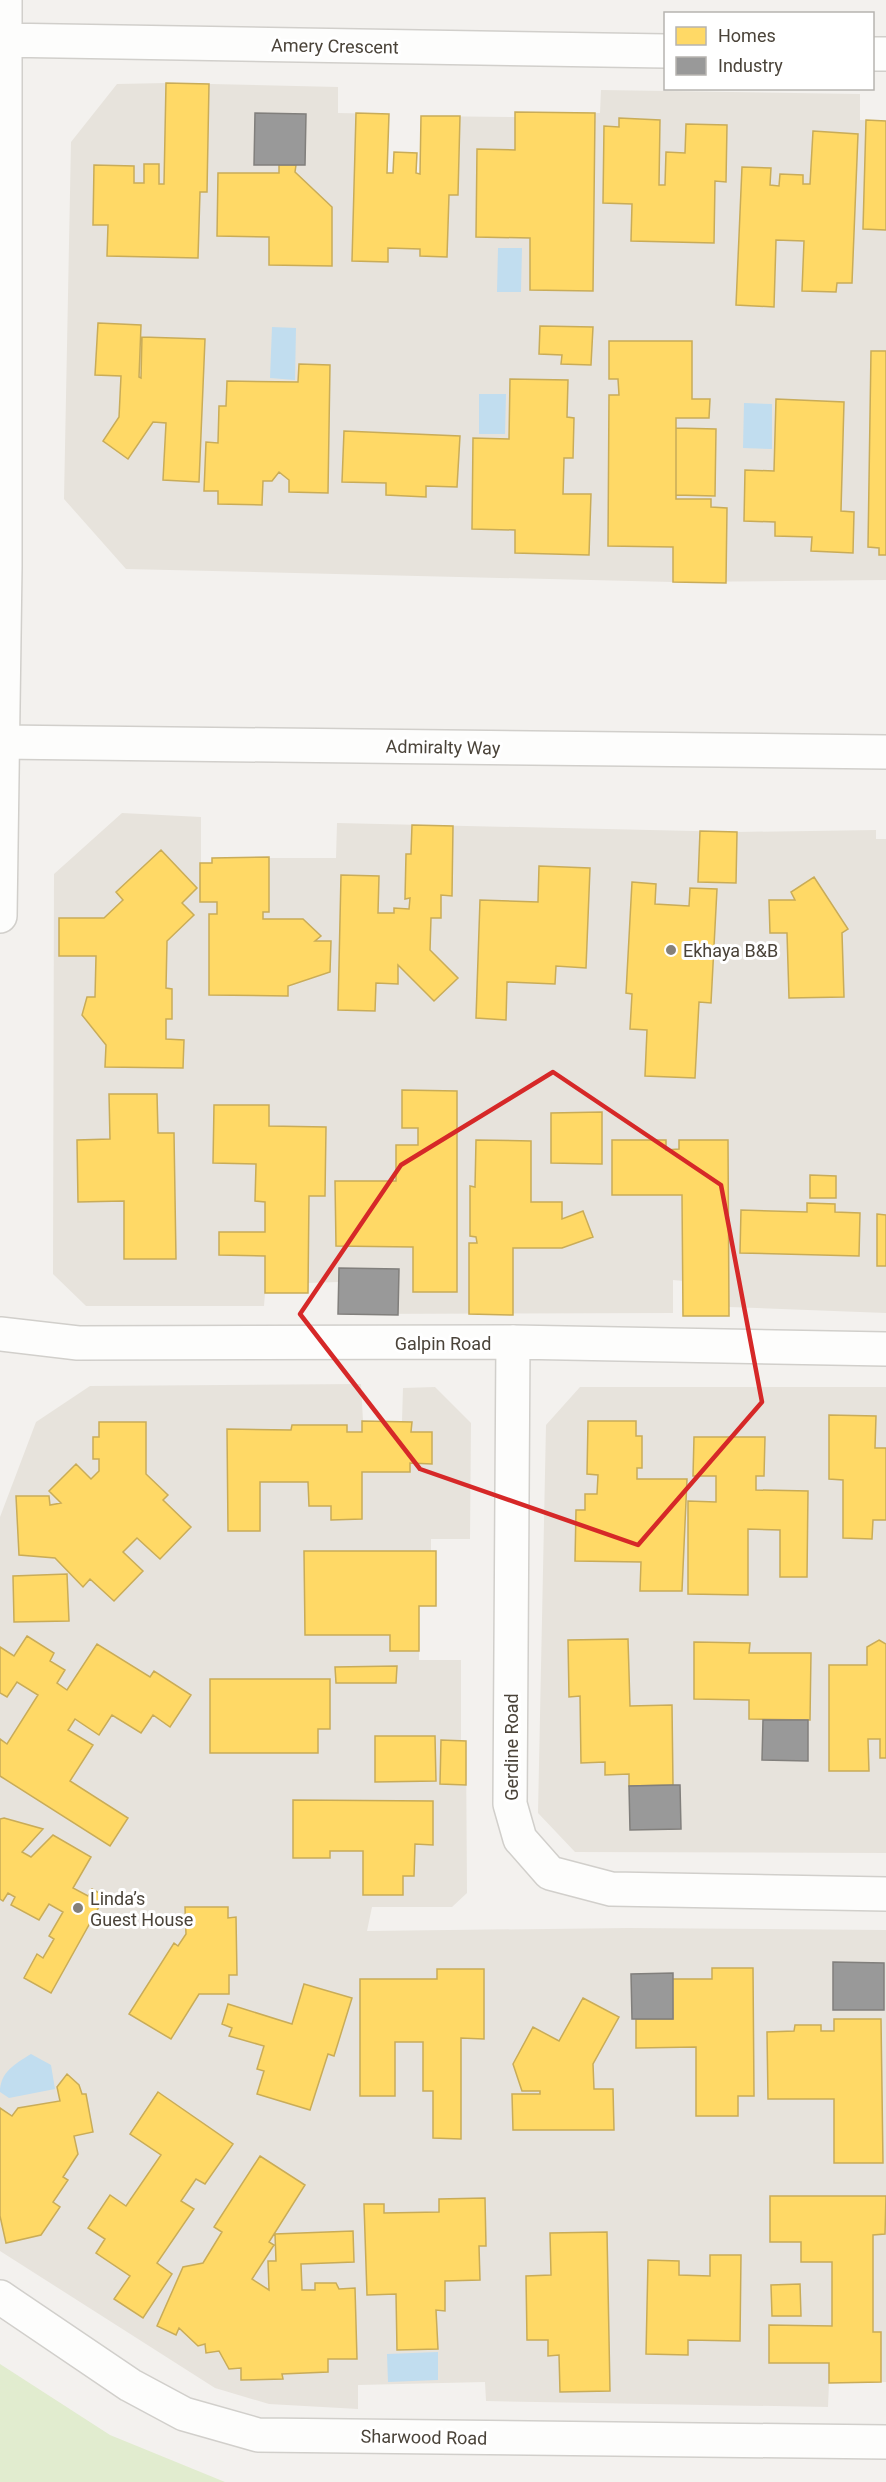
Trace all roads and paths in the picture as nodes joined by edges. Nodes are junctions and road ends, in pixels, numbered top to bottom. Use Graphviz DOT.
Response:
graph roads {
  1 [pos="5,0"];
  2 [pos="2,41"];
  3 [pos="664,51"];
  4 [pos="1,742"];
  5 [pos="886,752"];
  6 [pos="0,916"];
  7 [pos="0,1334"];
  8 [pos="513,1342"];
  9 [pos="886,1349"];
  10 [pos="886,1894"];
  11 [pos="0,2297"];
  12 [pos="886,2442"];
  1 -- 2 [label="street"];
  2 -- 3 [label="street, Amery Crescent"];
  2 -- 4 [label="street"];
  4 -- 5 [label="street, Admiralty Way"];
  4 -- 6 [label="street"];
  7 -- 8 [label="street, Galpin Road"];
  8 -- 9 [label="street, Galpin Road"];
  8 -- 10 [label="street, Gerdine Road"];
  11 -- 12 [label="street, Sharwood Road"];
}
